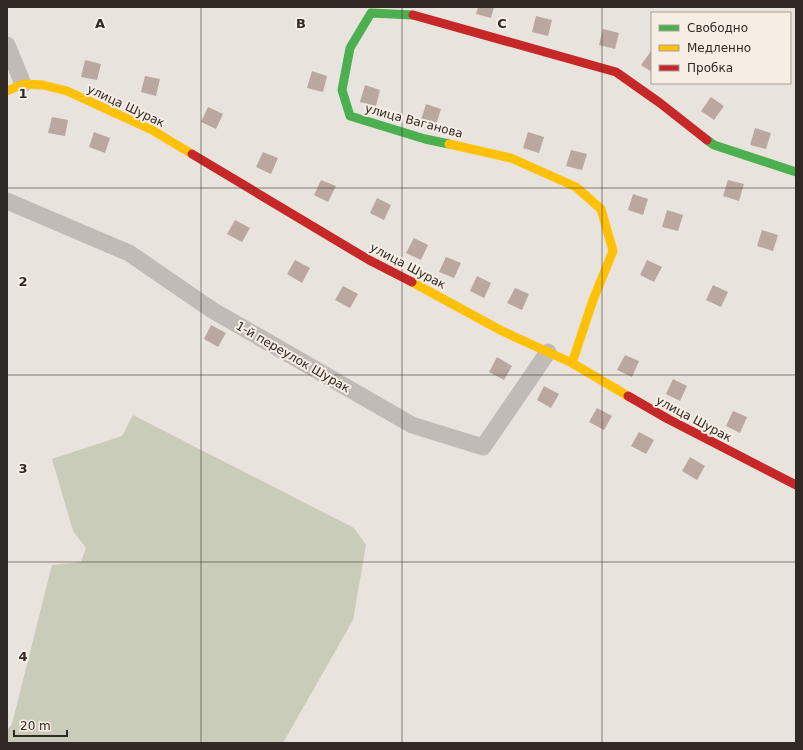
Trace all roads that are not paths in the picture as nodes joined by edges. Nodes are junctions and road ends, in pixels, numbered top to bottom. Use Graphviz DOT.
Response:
graph roads {
  1 [pos="7,45"];
  2 [pos="23,84"];
  3 [pos="7,91"];
  4 [pos="796,172"];
  5 [pos="7,201"];
  6 [pos="548,352"];
  7 [pos="572,363"];
  8 [pos="796,485"];
  1 -- 2 [label="street"];
  2 -- 3 [label="street, улица Шурак"];
  2 -- 6 [label="street, улица Шурак"];
  4 -- 7 [label="street, улица Ваганова"];
  5 -- 6 [label="street, 1-й переулок Шурак"];
  6 -- 7 [label="street, улица Шурак"];
  7 -- 8 [label="street, улица Шурак"];
}
